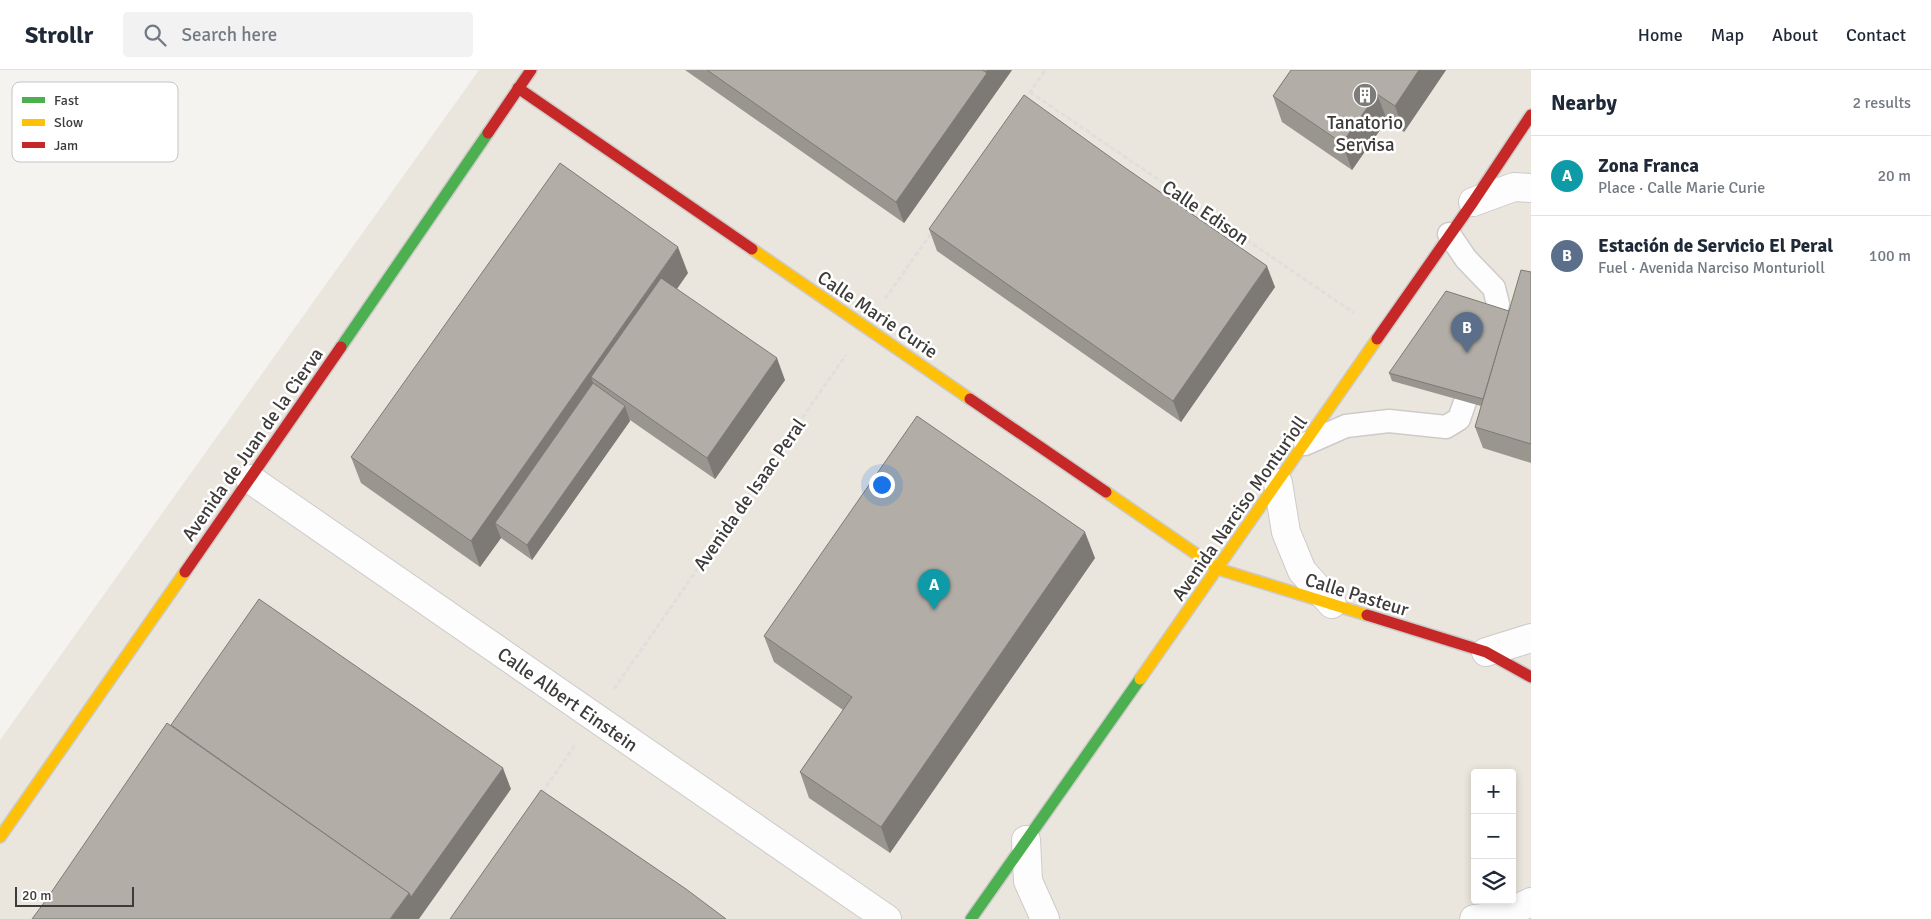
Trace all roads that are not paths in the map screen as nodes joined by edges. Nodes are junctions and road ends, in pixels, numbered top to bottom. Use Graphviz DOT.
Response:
graph roads {
  1 [pos="531,70"];
  2 [pos="518,88"];
  3 [pos="1531,115"];
  4 [pos="1531,188"];
  5 [pos="1473,202"];
  6 [pos="1449,234"];
  7 [pos="1305,444"];
  8 [pos="250,479"];
  9 [pos="1278,483"];
  10 [pos="1218,569"];
  11 [pos="1332,604"];
  12 [pos="1531,638"];
  13 [pos="1486,652"];
  14 [pos="1531,677"];
  15 [pos="0,838"];
  16 [pos="1026,840"];
  17 [pos="1531,902"];
  18 [pos="887,919"];
  19 [pos="971,919"];
  20 [pos="1045,919"];
  21 [pos="1474,919"];
  1 -- 2 [label="street, Avenida de Juan de la Cierva"];
  2 -- 8 [label="street, Avenida de Juan de la Cierva"];
  2 -- 10 [label="street, Calle Marie Curie"];
  3 -- 5 [label="street, Avenida Narciso Monturioll"];
  4 -- 5 [label="street"];
  5 -- 6 [label="street, Avenida Narciso Monturioll"];
  6 -- 7 [label="street, Avenida Narciso Monturioll"];
  6 -- 7 [label="lane"];
  7 -- 9 [label="street, Avenida Narciso Monturioll"];
  8 -- 15 [label="street, Avenida de Juan de la Cierva"];
  8 -- 18 [label="street, Calle Albert Einstein"];
  9 -- 10 [label="street, Avenida Narciso Monturioll"];
  9 -- 11 [label="street"];
  10 -- 11 [label="street, Calle Pasteur"];
  10 -- 16 [label="street, Avenida Narciso Monturioll"];
  11 -- 13 [label="street, Calle Pasteur"];
  12 -- 13 [label="street"];
  13 -- 14 [label="street, Calle Pasteur"];
  16 -- 19 [label="street, Avenida Narciso Monturioll"];
  16 -- 20 [label="street"];
  17 -- 21 [label="street"];
}
